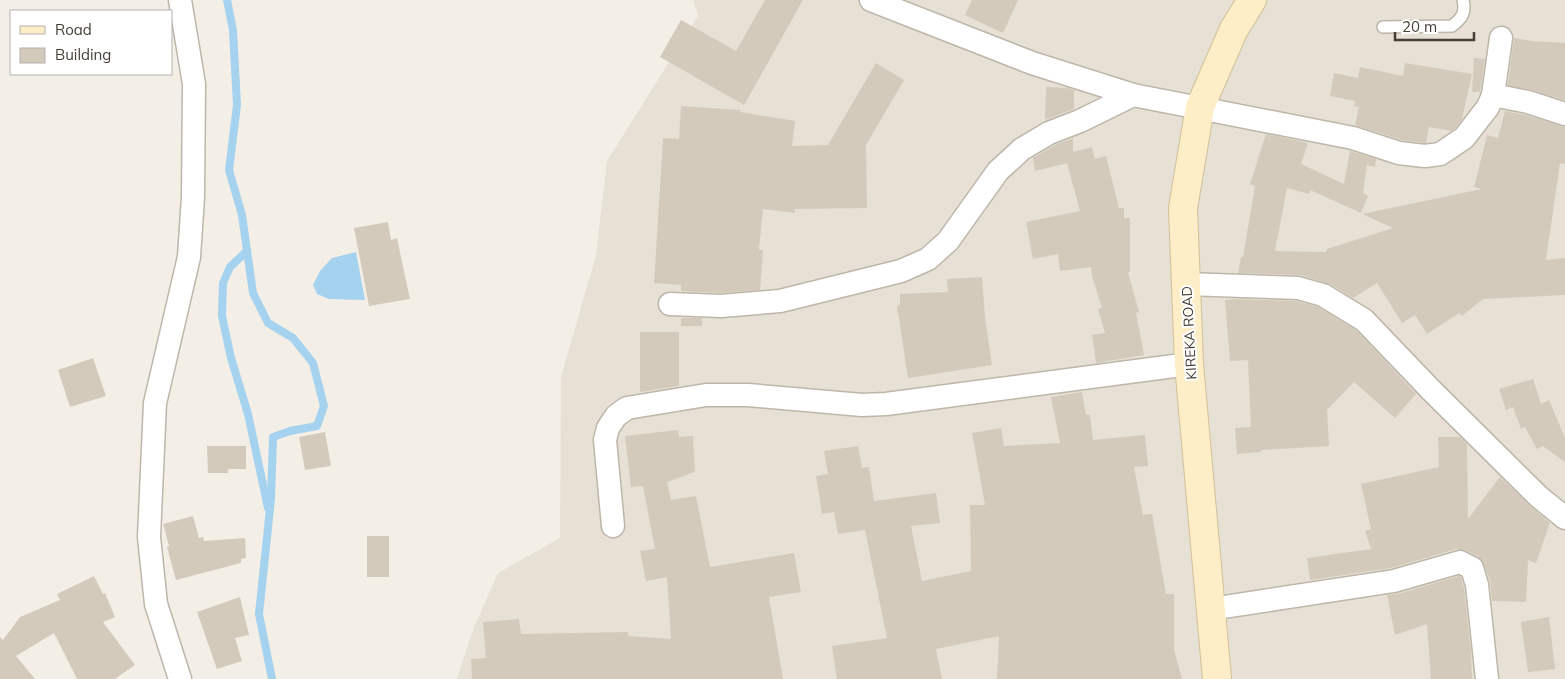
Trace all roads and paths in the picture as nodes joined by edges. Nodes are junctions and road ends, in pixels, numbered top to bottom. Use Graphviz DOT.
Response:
graph roads {
  1 [pos="180,0"];
  2 [pos="871,0"];
  3 [pos="1252,0"];
  4 [pos="1463,0"];
  5 [pos="1383,28"];
  6 [pos="1501,38"];
  7 [pos="1133,95"];
  8 [pos="1493,95"];
  9 [pos="1200,107"];
  10 [pos="1565,114"];
  11 [pos="1186,284"];
  12 [pos="670,304"];
  13 [pos="1189,364"];
  14 [pos="1565,518"];
  15 [pos="613,526"];
  16 [pos="1210,609"];
  17 [pos="180,679"];
  18 [pos="1217,679"];
  19 [pos="1486,679"];
  1 -- 17 [label="street"];
  2 -- 7 [label="street"];
  3 -- 9 [label="main road, KIREKA ROAD"];
  4 -- 5 [label="lane"];
  6 -- 8 [label="street"];
  7 -- 9 [label="street"];
  7 -- 12 [label="street"];
  8 -- 9 [label="street"];
  8 -- 10 [label="street"];
  9 -- 11 [label="main road, KIREKA ROAD"];
  11 -- 13 [label="main road, KIREKA ROAD"];
  11 -- 14 [label="street"];
  13 -- 15 [label="street"];
  13 -- 16 [label="main road, KIREKA ROAD"];
  16 -- 18 [label="main road, KIREKA ROAD"];
  16 -- 19 [label="street"];
}
